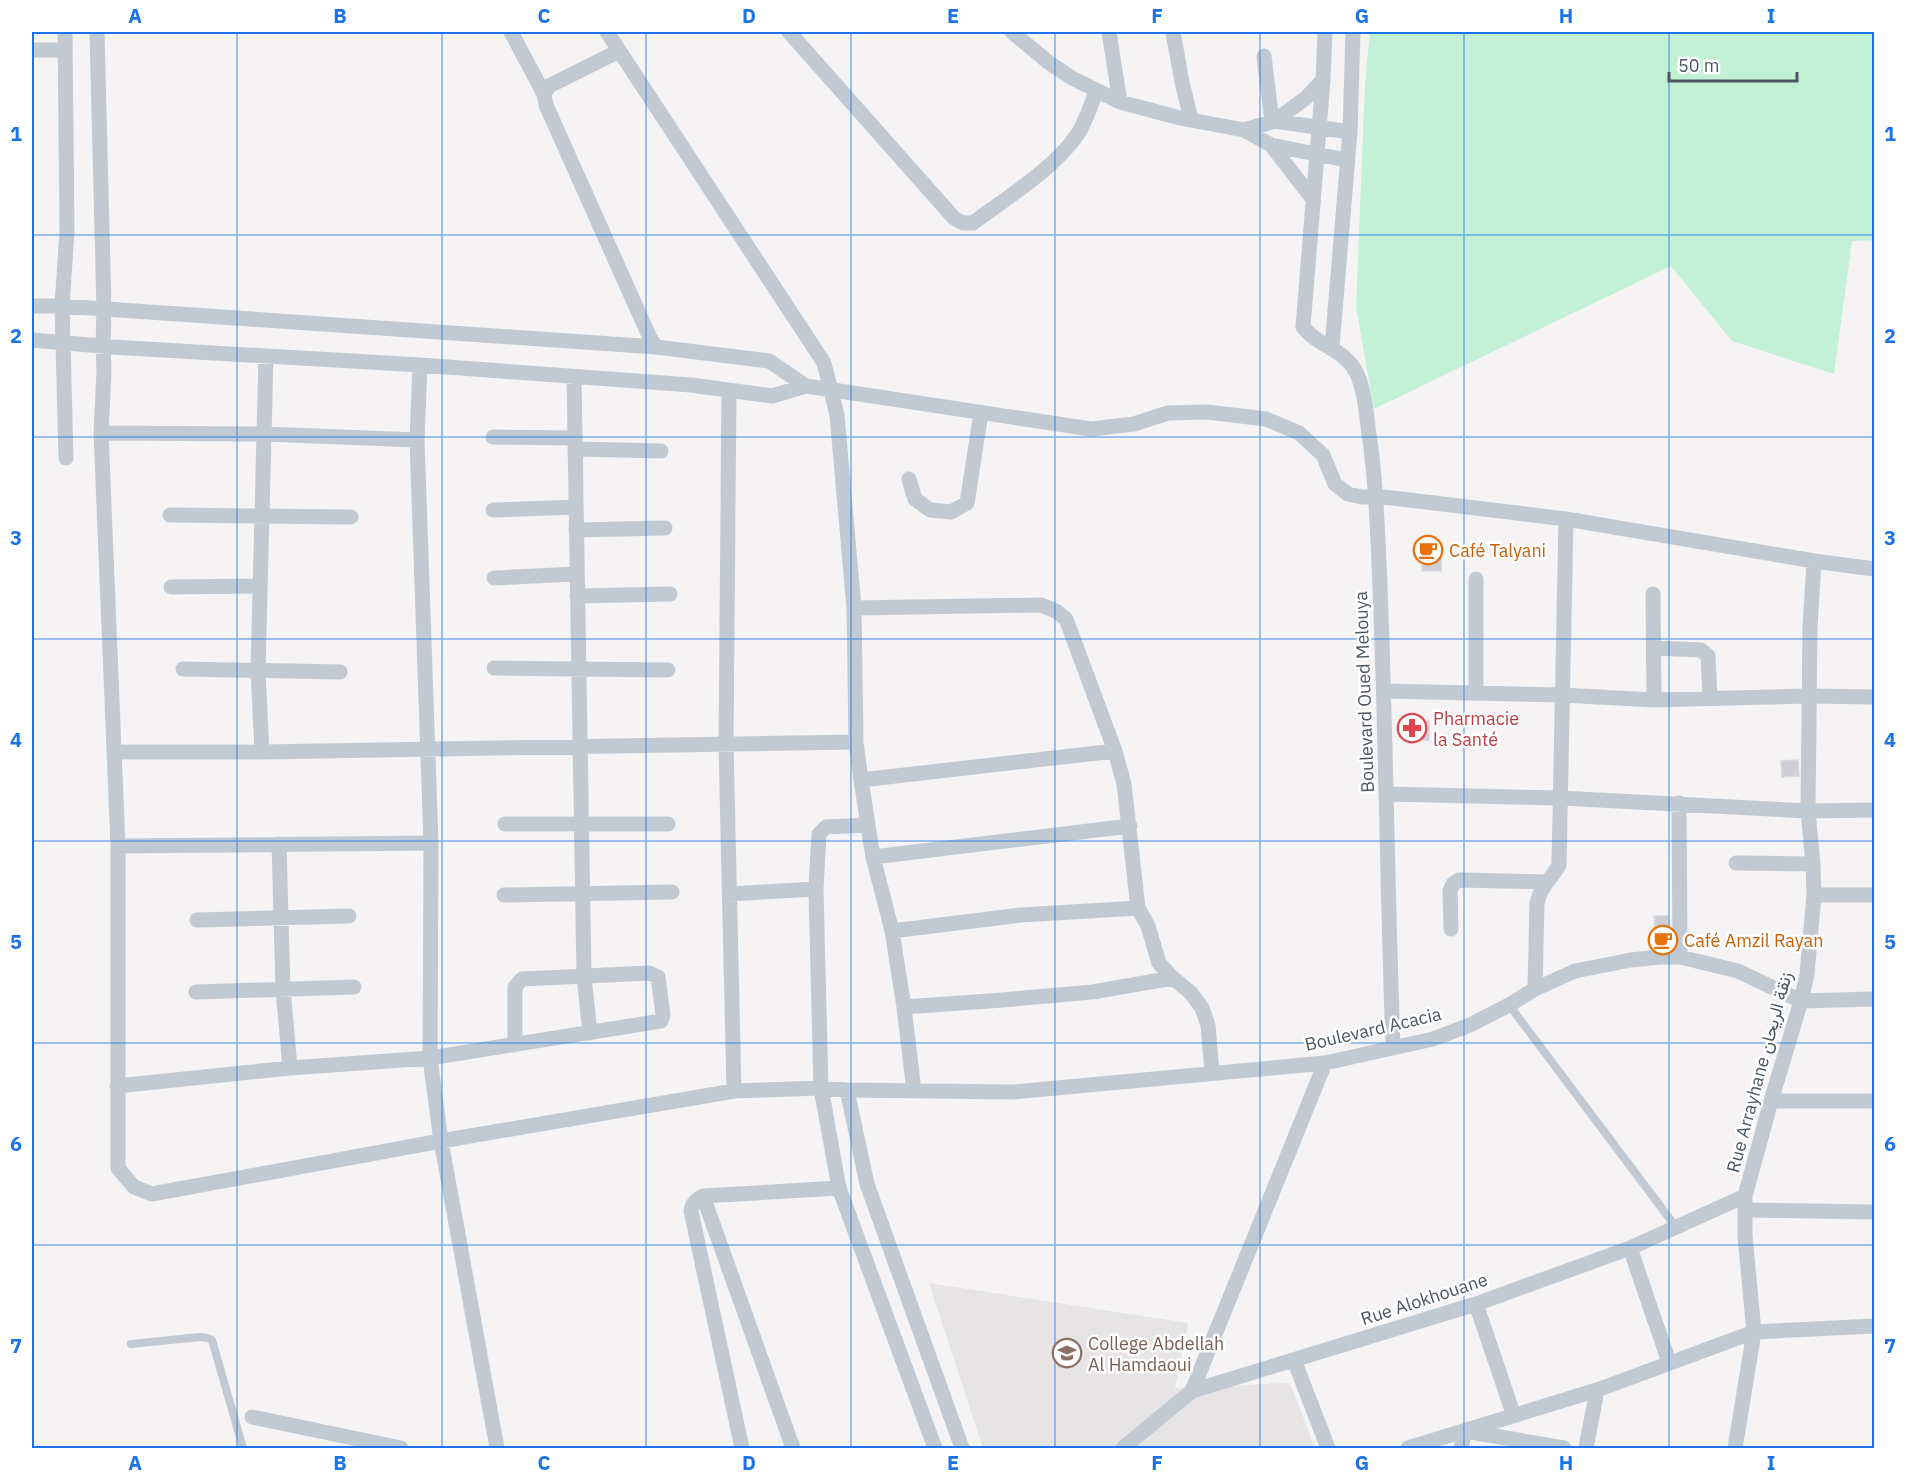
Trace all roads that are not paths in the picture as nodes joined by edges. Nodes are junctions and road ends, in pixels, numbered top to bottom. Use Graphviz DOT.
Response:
graph roads {
  1 [pos="65,32"];
  2 [pos="97,32"];
  3 [pos="511,32"];
  4 [pos="607,32"];
  5 [pos="789,32"];
  6 [pos="1109,32"];
  7 [pos="1173,32"];
  8 [pos="1325,32"];
  9 [pos="1353,32"];
  10 [pos="1018,34"];
  11 [pos="32,50"];
  12 [pos="65,50"];
  13 [pos="619,51"];
  14 [pos="1264,56"];
  15 [pos="1323,80"];
  16 [pos="1096,92"];
  17 [pos="544,94"];
  18 [pos="1120,102"];
  19 [pos="1191,119"];
  20 [pos="1273,122"];
  21 [pos="1318,128"];
  22 [pos="1244,130"];
  23 [pos="1350,132"];
  24 [pos="1271,145"];
  25 [pos="1316,154"];
  26 [pos="1347,160"];
  27 [pos="1312,198"];
  28 [pos="32,306"];
  29 [pos="62,306"];
  30 [pos="104,309"];
  31 [pos="32,340"];
  32 [pos="63,341"];
  33 [pos="103,346"];
  34 [pos="656,347"];
  35 [pos="1332,347"];
  36 [pos="266,356"];
  37 [pos="420,366"];
  38 [pos="574,377"];
  39 [pos="806,386"];
  40 [pos="832,389"];
  41 [pos="729,390"];
  42 [pos="981,413"];
  43 [pos="100,433"];
  44 [pos="265,434"];
  45 [pos="493,437"];
  46 [pos="417,440"];
  47 [pos="575,444"];
  48 [pos="660,451"];
  49 [pos="66,458"];
  50 [pos="909,479"];
  51 [pos="1376,496"];
  52 [pos="576,507"];
  53 [pos="493,510"];
  54 [pos="170,515"];
  55 [pos="261,516"];
  56 [pos="351,517"];
  57 [pos="1566,519"];
  58 [pos="665,528"];
  59 [pos="576,530"];
  60 [pos="1814,561"];
  61 [pos="1875,569"];
  62 [pos="577,574"];
  63 [pos="494,578"];
  64 [pos="1476,579"];
  65 [pos="260,586"];
  66 [pos="171,587"];
  67 [pos="670,594"];
  68 [pos="1653,594"];
  69 [pos="577,596"];
  70 [pos="854,608"];
  71 [pos="1654,648"];
  72 [pos="494,668"];
  73 [pos="183,669"];
  74 [pos="578,669"];
  75 [pos="668,670"];
  76 [pos="258,671"];
  77 [pos="340,672"];
  78 [pos="1385,691"];
  79 [pos="1476,693"];
  80 [pos="1562,695"];
  81 [pos="1809,696"];
  82 [pos="1875,697"];
  83 [pos="1710,698"];
  84 [pos="1654,700"];
  85 [pos="856,742"];
  86 [pos="726,744"];
  87 [pos="579,747"];
  88 [pos="428,750"];
  89 [pos="1115,751"];
  90 [pos="116,752"];
  91 [pos="262,752"];
  92 [pos="861,780"];
  93 [pos="1386,794"];
  94 [pos="1560,798"];
  95 [pos="1679,803"];
  96 [pos="1875,810"];
  97 [pos="1808,811"];
  98 [pos="505,824"];
  99 [pos="668,824"];
  100 [pos="581,825"];
  101 [pos="868,825"];
  102 [pos="1130,826"];
  103 [pos="431,843"];
  104 [pos="279,844"];
  105 [pos="118,846"];
  106 [pos="873,857"];
  107 [pos="1736,863"];
  108 [pos="1813,864"];
  109 [pos="1546,882"];
  110 [pos="816,889"];
  111 [pos="672,892"];
  112 [pos="583,894"];
  113 [pos="729,894"];
  114 [pos="504,895"];
  115 [pos="1814,895"];
  116 [pos="1875,895"];
  117 [pos="1138,908"];
  118 [pos="349,916"];
  119 [pos="281,918"];
  120 [pos="196,920"];
  121 [pos="1450,929"];
  122 [pos="892,931"];
  123 [pos="1680,957"];
  124 [pos="584,976"];
  125 [pos="1173,978"];
  126 [pos="354,987"];
  127 [pos="283,989"];
  128 [pos="1535,989"];
  129 [pos="196,992"];
  130 [pos="1875,999"];
  131 [pos="1802,1001"];
  132 [pos="1509,1005"];
  133 [pos="904,1007"];
  134 [pos="590,1033"];
  135 [pos="515,1045"];
  136 [pos="1393,1047"];
  137 [pos="430,1058"];
  138 [pos="1325,1063"];
  139 [pos="290,1068"];
  140 [pos="1212,1073"];
  141 [pos="117,1086"];
  142 [pos="821,1088"];
  143 [pos="847,1089"];
  144 [pos="734,1091"];
  145 [pos="914,1091"];
  146 [pos="1771,1101"];
  147 [pos="1875,1101"];
  148 [pos="441,1141"];
  149 [pos="839,1188"];
  150 [pos="703,1196"];
  151 [pos="1745,1203"];
  152 [pos="1875,1212"];
  153 [pos="1676,1227"];
  154 [pos="1630,1248"];
  155 [pos="1476,1304"];
  156 [pos="1875,1326"];
  157 [pos="1754,1332"];
  158 [pos="131,1344"];
  159 [pos="1294,1360"];
  160 [pos="1669,1362"];
  161 [pos="1597,1390"];
  162 [pos="1192,1391"];
  163 [pos="1514,1416"];
  164 [pos="252,1417"];
  165 [pos="1464,1431"];
  166 [pos="243,1449"];
  167 [pos="401,1449"];
  168 [pos="497,1449"];
  169 [pos="742,1449"];
  170 [pos="793,1449"];
  171 [pos="935,1449"];
  172 [pos="962,1449"];
  173 [pos="1124,1449"];
  174 [pos="1328,1449"];
  175 [pos="1408,1449"];
  176 [pos="1461,1449"];
  177 [pos="1564,1449"];
  178 [pos="1586,1449"];
  179 [pos="1735,1449"];
  1 -- 12 [label="street"];
  2 -- 30 [label="street, Boulevard Acacia"];
  3 -- 17 [label="street"];
  4 -- 13 [label="street"];
  5 -- 16 [label="street"];
  6 -- 18 [label="street"];
  7 -- 19 [label="street"];
  8 -- 15 [label="street"];
  9 -- 23 [label="street"];
  10 -- 16 [label="street"];
  11 -- 12 [label="street"];
  12 -- 29 [label="street"];
  13 -- 17 [label="street"];
  13 -- 40 [label="street"];
  14 -- 20 [label="street"];
  15 -- 20 [label="street"];
  15 -- 21 [label="street"];
  16 -- 18 [label="street"];
  17 -- 34 [label="street"];
  18 -- 19 [label="street"];
  19 -- 22 [label="street"];
  20 -- 21 [label="street"];
  20 -- 22 [label="street"];
  21 -- 23 [label="street"];
  21 -- 25 [label="street"];
  22 -- 24 [label="street"];
  23 -- 26 [label="street"];
  24 -- 25 [label="street"];
  24 -- 27 [label="street"];
  25 -- 26 [label="street"];
  25 -- 27 [label="street"];
  26 -- 35 [label="street"];
  27 -- 35 [label="street, Boulevard Oued Melouya"];
  28 -- 29 [label="street"];
  29 -- 30 [label="street"];
  29 -- 32 [label="street"];
  30 -- 33 [label="street, Boulevard Acacia"];
  30 -- 34 [label="street"];
  31 -- 32 [label="street"];
  32 -- 33 [label="street"];
  32 -- 49 [label="street"];
  33 -- 36 [label="street"];
  33 -- 43 [label="street, Boulevard Acacia"];
  34 -- 39 [label="street"];
  35 -- 51 [label="street, Boulevard Oued Melouya"];
  36 -- 37 [label="street"];
  36 -- 44 [label="street"];
  37 -- 38 [label="street"];
  37 -- 46 [label="street"];
  38 -- 41 [label="street"];
  38 -- 47 [label="street"];
  39 -- 40 [label="street"];
  39 -- 41 [label="street"];
  40 -- 42 [label="street"];
  40 -- 70 [label="street"];
  41 -- 86 [label="street"];
  42 -- 50 [label="street"];
  42 -- 51 [label="street"];
  43 -- 44 [label="street"];
  43 -- 90 [label="street, Boulevard Acacia"];
  44 -- 46 [label="street"];
  44 -- 55 [label="street"];
  45 -- 47 [label="street"];
  46 -- 88 [label="street"];
  47 -- 48 [label="street"];
  47 -- 52 [label="street"];
  51 -- 57 [label="street"];
  51 -- 78 [label="street, Boulevard Oued Melouya"];
  52 -- 53 [label="street"];
  52 -- 59 [label="street"];
  54 -- 55 [label="street"];
  55 -- 56 [label="street"];
  55 -- 65 [label="street"];
  57 -- 60 [label="street"];
  57 -- 80 [label="street"];
  58 -- 59 [label="street"];
  59 -- 62 [label="street"];
  60 -- 61 [label="street"];
  60 -- 81 [label="street, Rue Arrayhane زنقة الريحان"];
  62 -- 63 [label="street"];
  62 -- 69 [label="street"];
  64 -- 79 [label="street"];
  65 -- 66 [label="street"];
  65 -- 76 [label="street"];
  67 -- 69 [label="street"];
  68 -- 71 [label="street"];
  69 -- 74 [label="street"];
  70 -- 85 [label="street"];
  70 -- 89 [label="street"];
  71 -- 83 [label="street"];
  71 -- 84 [label="street"];
  72 -- 74 [label="street"];
  73 -- 76 [label="street"];
  74 -- 75 [label="street"];
  74 -- 87 [label="street"];
  76 -- 77 [label="street"];
  76 -- 91 [label="street"];
  78 -- 79 [label="street"];
  78 -- 93 [label="street, Boulevard Oued Melouya"];
  79 -- 80 [label="street"];
  80 -- 84 [label="street"];
  80 -- 94 [label="street"];
  81 -- 82 [label="street"];
  81 -- 83 [label="street"];
  81 -- 97 [label="street, Rue Arrayhane زنقة الريحان"];
  83 -- 84 [label="street"];
  85 -- 86 [label="street"];
  85 -- 92 [label="street"];
  86 -- 87 [label="street"];
  86 -- 113 [label="street"];
  87 -- 88 [label="street"];
  87 -- 100 [label="street"];
  88 -- 91 [label="street"];
  88 -- 103 [label="street"];
  89 -- 92 [label="street"];
  89 -- 102 [label="street"];
  90 -- 91 [label="street"];
  90 -- 105 [label="street, Boulevard Acacia"];
  92 -- 101 [label="street"];
  93 -- 94 [label="street"];
  93 -- 136 [label="street, Boulevard Oued Melouya"];
  94 -- 95 [label="street"];
  94 -- 109 [label="street"];
  95 -- 97 [label="street"];
  95 -- 123 [label="street"];
  96 -- 97 [label="street"];
  97 -- 108 [label="street, Rue Arrayhane زنقة الريحان"];
  98 -- 100 [label="street"];
  99 -- 100 [label="street"];
  100 -- 112 [label="street"];
  101 -- 106 [label="street"];
  101 -- 110 [label="street"];
  102 -- 106 [label="street"];
  102 -- 117 [label="street"];
  103 -- 104 [label="street"];
  103 -- 137 [label="street"];
  104 -- 105 [label="street"];
  104 -- 119 [label="street"];
  105 -- 141 [label="street, Boulevard Acacia"];
  106 -- 122 [label="street"];
  107 -- 108 [label="street"];
  108 -- 115 [label="street, Rue Arrayhane زنقة الريحان"];
  109 -- 121 [label="street"];
  109 -- 128 [label="street"];
  110 -- 113 [label="street"];
  110 -- 142 [label="street"];
  111 -- 112 [label="street"];
  112 -- 114 [label="street"];
  112 -- 124 [label="street"];
  113 -- 144 [label="street"];
  115 -- 116 [label="street"];
  115 -- 131 [label="street, Rue Arrayhane زنقة الريحان"];
  117 -- 122 [label="street"];
  117 -- 125 [label="street"];
  118 -- 119 [label="street"];
  119 -- 120 [label="street"];
  119 -- 127 [label="street"];
  122 -- 133 [label="street"];
  123 -- 128 [label="street, Boulevard Acacia"];
  123 -- 131 [label="street, Boulevard Acacia"];
  124 -- 134 [label="street"];
  124 -- 134 [label="street"];
  124 -- 135 [label="street"];
  125 -- 133 [label="street"];
  125 -- 140 [label="street"];
  126 -- 127 [label="street"];
  127 -- 129 [label="street"];
  127 -- 139 [label="street"];
  128 -- 132 [label="street, Boulevard Acacia"];
  130 -- 131 [label="street, Boulevard Acacia"];
  131 -- 146 [label="street, Rue Arrayhane زنقة الريحان"];
  132 -- 136 [label="street, Boulevard Acacia"];
  132 -- 153 [label="lane"];
  133 -- 145 [label="street"];
  134 -- 135 [label="street"];
  135 -- 137 [label="street"];
  136 -- 138 [label="street, Boulevard Acacia"];
  137 -- 139 [label="street"];
  137 -- 148 [label="street"];
  138 -- 140 [label="street, Boulevard Acacia"];
  138 -- 162 [label="street"];
  139 -- 141 [label="street"];
  140 -- 145 [label="street, Boulevard Acacia"];
  141 -- 148 [label="street, Boulevard Acacia"];
  142 -- 143 [label="street, Boulevard Acacia"];
  142 -- 144 [label="street, Boulevard Acacia"];
  142 -- 149 [label="street"];
  143 -- 145 [label="street, Boulevard Acacia"];
  143 -- 172 [label="street"];
  144 -- 148 [label="street, Boulevard Acacia"];
  146 -- 147 [label="street"];
  146 -- 151 [label="street, Rue Arrayhane زنقة الريحان"];
  148 -- 168 [label="street"];
  149 -- 150 [label="street"];
  149 -- 171 [label="street"];
  150 -- 169 [label="street"];
  150 -- 170 [label="street"];
  151 -- 152 [label="street"];
  151 -- 153 [label="street, Rue Alokhouane"];
  151 -- 157 [label="street, Rue Arrayhane زنقة الريحان"];
  153 -- 154 [label="street, Rue Alokhouane"];
  154 -- 155 [label="street, Rue Alokhouane"];
  154 -- 160 [label="street"];
  155 -- 159 [label="street, Rue Alokhouane"];
  155 -- 163 [label="street"];
  156 -- 157 [label="street"];
  157 -- 160 [label="street"];
  157 -- 179 [label="street, Rue Arrayhane زنقة الريحان"];
  158 -- 166 [label="lane"];
  159 -- 162 [label="street, Rue Alokhouane"];
  159 -- 174 [label="street"];
  160 -- 161 [label="street"];
  161 -- 163 [label="street"];
  161 -- 178 [label="street"];
  162 -- 173 [label="street, Rue Alokhouane"];
  163 -- 165 [label="street"];
  164 -- 167 [label="street"];
  165 -- 175 [label="street"];
  165 -- 176 [label="street"];
  165 -- 177 [label="street"];
}
